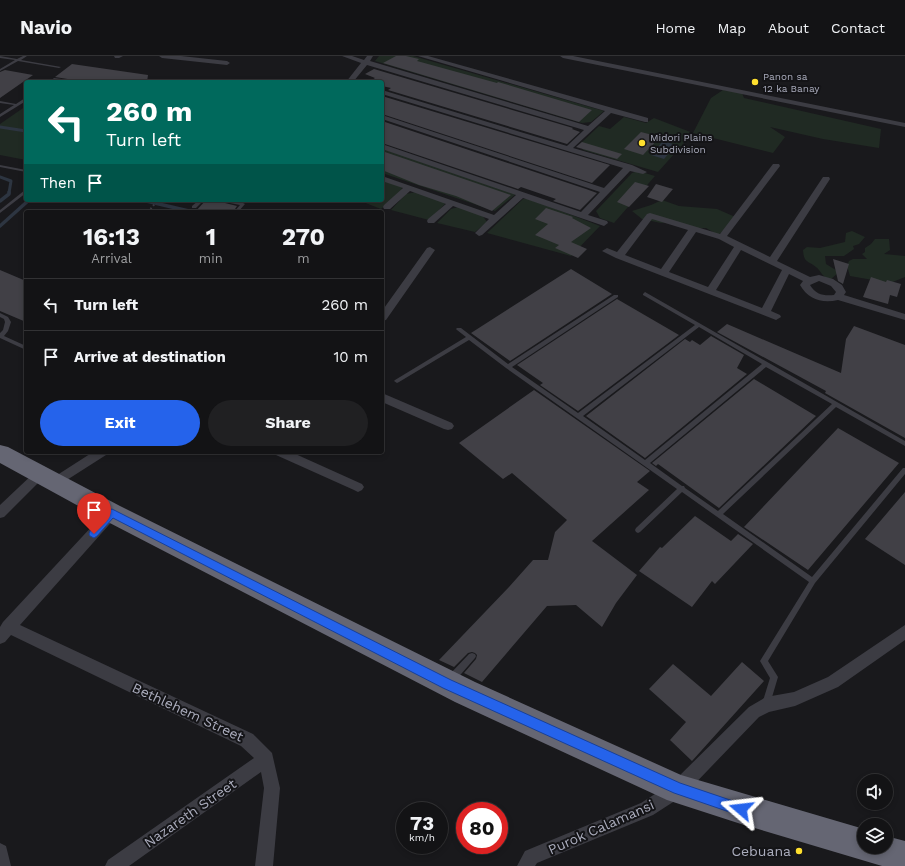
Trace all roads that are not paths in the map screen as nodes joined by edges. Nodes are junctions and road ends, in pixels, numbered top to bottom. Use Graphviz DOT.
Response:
graph roads {
  1 [pos="24,56"];
  2 [pos="162,56"];
  3 [pos="233,56"];
  4 [pos="345,56"];
  5 [pos="371,56"];
  6 [pos="421,56"];
  7 [pos="563,56"];
  8 [pos="0,57"];
  9 [pos="17,60"];
  10 [pos="365,62"];
  11 [pos="59,67"];
  12 [pos="0,70"];
  13 [pos="352,80"];
  14 [pos="384,93"];
  15 [pos="24,100"];
  16 [pos="0,102"];
  17 [pos="17,105"];
  18 [pos="610,110"];
  19 [pos="0,116"];
  20 [pos="384,118"];
  21 [pos="645,120"];
  22 [pos="905,125"];
  23 [pos="590,129"];
  24 [pos="384,147"];
  25 [pos="568,149"];
  26 [pos="0,166"];
  27 [pos="776,166"];
  28 [pos="629,167"];
  29 [pos="24,171"];
  30 [pos="643,172"];
  31 [pos="384,179"];
  32 [pos="826,179"];
  33 [pos="408,188"];
  34 [pos="605,191"];
  35 [pos="24,192"];
  36 [pos="522,194"];
  37 [pos="200,202"];
  38 [pos="232,202"];
  39 [pos="452,203"];
  40 [pos="388,207"];
  41 [pos="194,208"];
  42 [pos="238,210"];
  43 [pos="0,212"];
  44 [pos="583,215"];
  45 [pos="494,218"];
  46 [pos="431,221"];
  47 [pos="604,223"];
  48 [pos="694,228"];
  49 [pos="479,233"];
  50 [pos="722,237"];
  51 [pos="740,245"];
  52 [pos="430,250"];
  53 [pos="607,251"];
  54 [pos="619,256"];
  55 [pos="772,261"];
  56 [pos="787,269"];
  57 [pos="663,273"];
  58 [pos="808,280"];
  59 [pos="710,292"];
  60 [pos="645,294"];
  61 [pos="616,296"];
  62 [pos="838,297"];
  63 [pos="765,313"];
  64 [pos="0,315"];
  65 [pos="384,315"];
  66 [pos="776,317"];
  67 [pos="905,317"];
  68 [pos="698,325"];
  69 [pos="460,329"];
  70 [pos="0,336"];
  71 [pos="470,337"];
  72 [pos="24,347"];
  73 [pos="766,364"];
  74 [pos="508,367"];
  75 [pos="397,381"];
  76 [pos="384,398"];
  77 [pos="836,404"];
  78 [pos="579,416"];
  79 [pos="448,426"];
  80 [pos="905,444"];
  81 [pos="0,453"];
  82 [pos="98,454"];
  83 [pos="284,454"];
  84 [pos="646,463"];
  85 [pos="905,470"];
  86 [pos="47,478"];
  87 [pos="358,487"];
  88 [pos="682,488"];
  89 [pos="0,513"];
  90 [pos="112,513"];
  91 [pos="719,514"];
  92 [pos="638,530"];
  93 [pos="814,582"];
  94 [pos="4,632"];
  95 [pos="905,632"];
  96 [pos="472,656"];
  97 [pos="447,684"];
  98 [pos="766,705"];
  99 [pos="266,759"];
  100 [pos="678,789"];
  101 [pos="857,843"];
  102 [pos="0,852"];
  103 [pos="893,853"];
  104 [pos="905,857"];
  105 [pos="2,866"];
  106 [pos="114,866"];
  107 [pos="264,866"];
  108 [pos="526,866"];
  1 -- 9 [label="lane"];
  2 -- 3 [label="street"];
  4 -- 10 [label="street"];
  5 -- 10 [label="street"];
  6 -- 18 [label="street"];
  7 -- 22 [label="street"];
  8 -- 9 [label="lane"];
  9 -- 11 [label="lane"];
  9 -- 12 [label="lane"];
  10 -- 13 [label="street"];
  10 -- 23 [label="street"];
  14 -- 25 [label="street"];
  15 -- 17 [label="lane"];
  16 -- 17 [label="lane"];
  17 -- 19 [label="lane"];
  18 -- 21 [label="street"];
  18 -- 23 [label="street"];
  20 -- 34 [label="street"];
  23 -- 25 [label="street"];
  24 -- 36 [label="street"];
  25 -- 28 [label="street"];
  26 -- 29 [label="lane"];
  27 -- 50 [label="street"];
  28 -- 30 [label="street"];
  28 -- 34 [label="street"];
  31 -- 33 [label="street"];
  32 -- 55 [label="street"];
  33 -- 39 [label="street"];
  33 -- 40 [label="street"];
  34 -- 44 [label="street"];
  35 -- 43 [label="lane"];
  36 -- 44 [label="street"];
  36 -- 45 [label="street"];
  37 -- 41 [label="lane"];
  38 -- 42 [label="lane"];
  39 -- 45 [label="street"];
  39 -- 46 [label="street"];
  44 -- 47 [label="street"];
  45 -- 49 [label="street"];
  48 -- 50 [label="street"];
  48 -- 54 [label="street"];
  48 -- 57 [label="street"];
  50 -- 51 [label="street"];
  51 -- 55 [label="street"];
  51 -- 59 [label="street"];
  52 -- 65 [label="street"];
  53 -- 54 [label="street"];
  54 -- 57 [label="street"];
  55 -- 56 [label="street"];
  56 -- 58 [label="street"];
  56 -- 63 [label="street"];
  57 -- 59 [label="street"];
  58 -- 62 [label="street"];
  58 -- 62 [label="street"];
  59 -- 63 [label="street"];
  60 -- 68 [label="lane"];
  61 -- 74 [label="lane"];
  62 -- 67 [label="street"];
  63 -- 66 [label="street"];
  64 -- 70 [label="lane"];
  68 -- 73 [label="lane"];
  68 -- 78 [label="lane"];
  69 -- 71 [label="lane"];
  70 -- 72 [label="lane"];
  71 -- 74 [label="lane"];
  71 -- 75 [label="lane"];
  73 -- 77 [label="lane"];
  73 -- 84 [label="lane"];
  74 -- 78 [label="lane"];
  76 -- 79 [label="street"];
  77 -- 80 [label="lane"];
  77 -- 91 [label="lane"];
  78 -- 84 [label="lane"];
  81 -- 86 [label="highway"];
  82 -- 86 [label="street"];
  83 -- 87 [label="street"];
  84 -- 88 [label="lane"];
  85 -- 93 [label="lane"];
  86 -- 89 [label="street"];
  86 -- 90 [label="highway"];
  88 -- 91 [label="lane"];
  88 -- 92 [label="lane"];
  90 -- 94 [label="street"];
  90 -- 97 [label="highway"];
  91 -- 93 [label="lane"];
  93 -- 98 [label="lane"];
  94 -- 99 [label="street, Bethlehem Street"];
  95 -- 98 [label="street"];
  96 -- 97 [label="lane"];
  97 -- 100 [label="highway"];
  98 -- 100 [label="street, Purok Calamansi"];
  99 -- 106 [label="street, Nazareth Street"];
  99 -- 107 [label="street"];
  100 -- 101 [label="highway"];
  100 -- 108 [label="street, Purok Calamansi"];
  102 -- 105 [label="street"];
  103 -- 104 [label="highway"];
}
